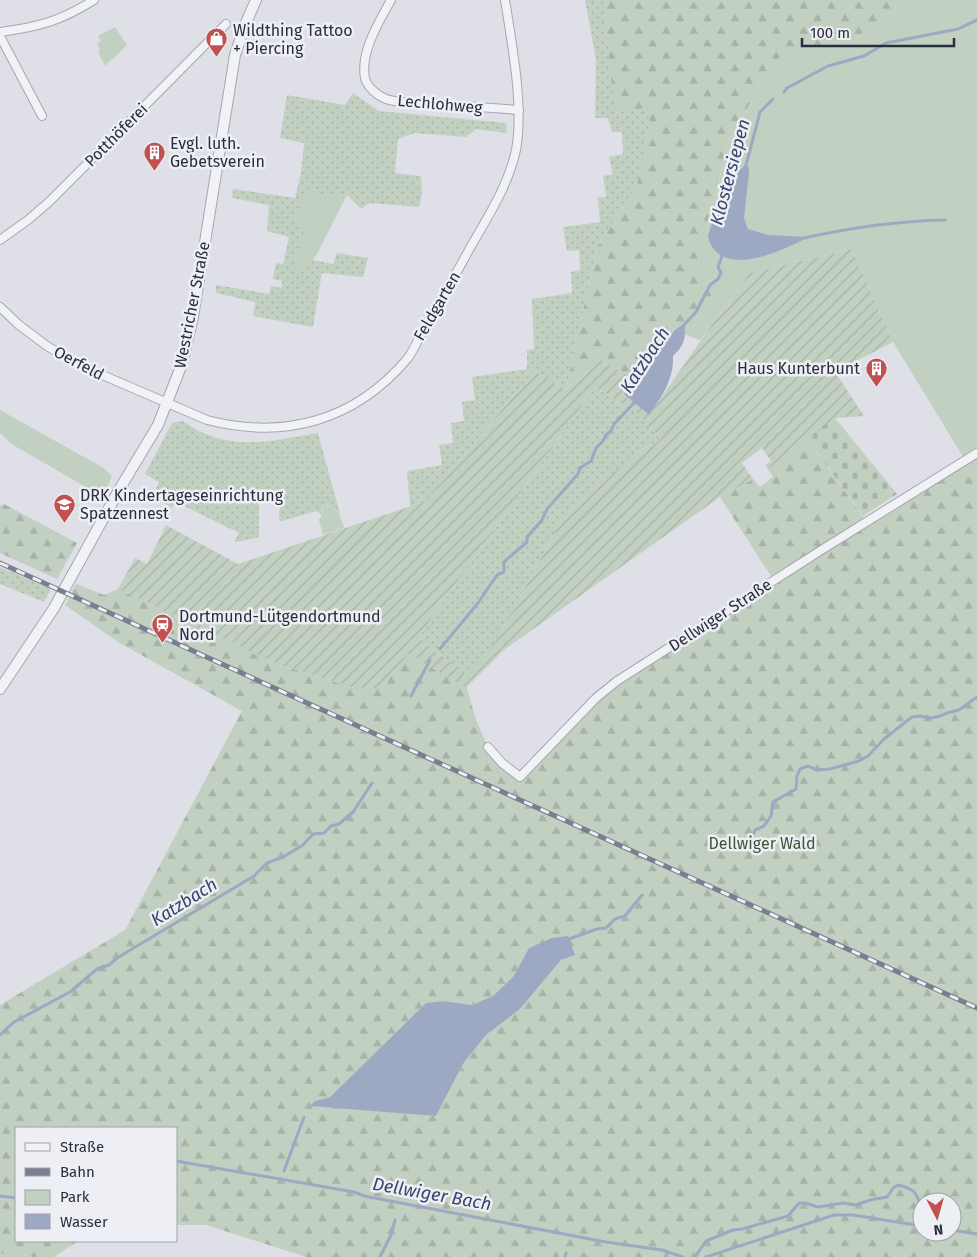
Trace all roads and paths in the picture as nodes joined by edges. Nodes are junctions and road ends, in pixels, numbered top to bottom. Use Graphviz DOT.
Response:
graph roads {
  1 [pos="94,0"];
  2 [pos="256,0"];
  3 [pos="390,0"];
  4 [pos="505,0"];
  5 [pos="226,24"];
  6 [pos="0,34"];
  7 [pos="519,110"];
  8 [pos="42,116"];
  9 [pos="0,240"];
  10 [pos="0,307"];
  11 [pos="167,403"];
  12 [pos="977,453"];
  13 [pos="0,689"];
  14 [pos="488,747"];
  1 -- 6 [label="street"];
  2 -- 11 [label="street, Westricher Straße"];
  3 -- 7 [label="street, Lechlohweg"];
  4 -- 7 [label="street, Feldgarten"];
  5 -- 9 [label="street, Potthöferei"];
  6 -- 8 [label="street"];
  7 -- 11 [label="street, Feldgarten"];
  10 -- 11 [label="street, Oerfeld"];
  11 -- 13 [label="street, Westricher Straße"];
  12 -- 14 [label="street, Dellwiger Straße"];
}
